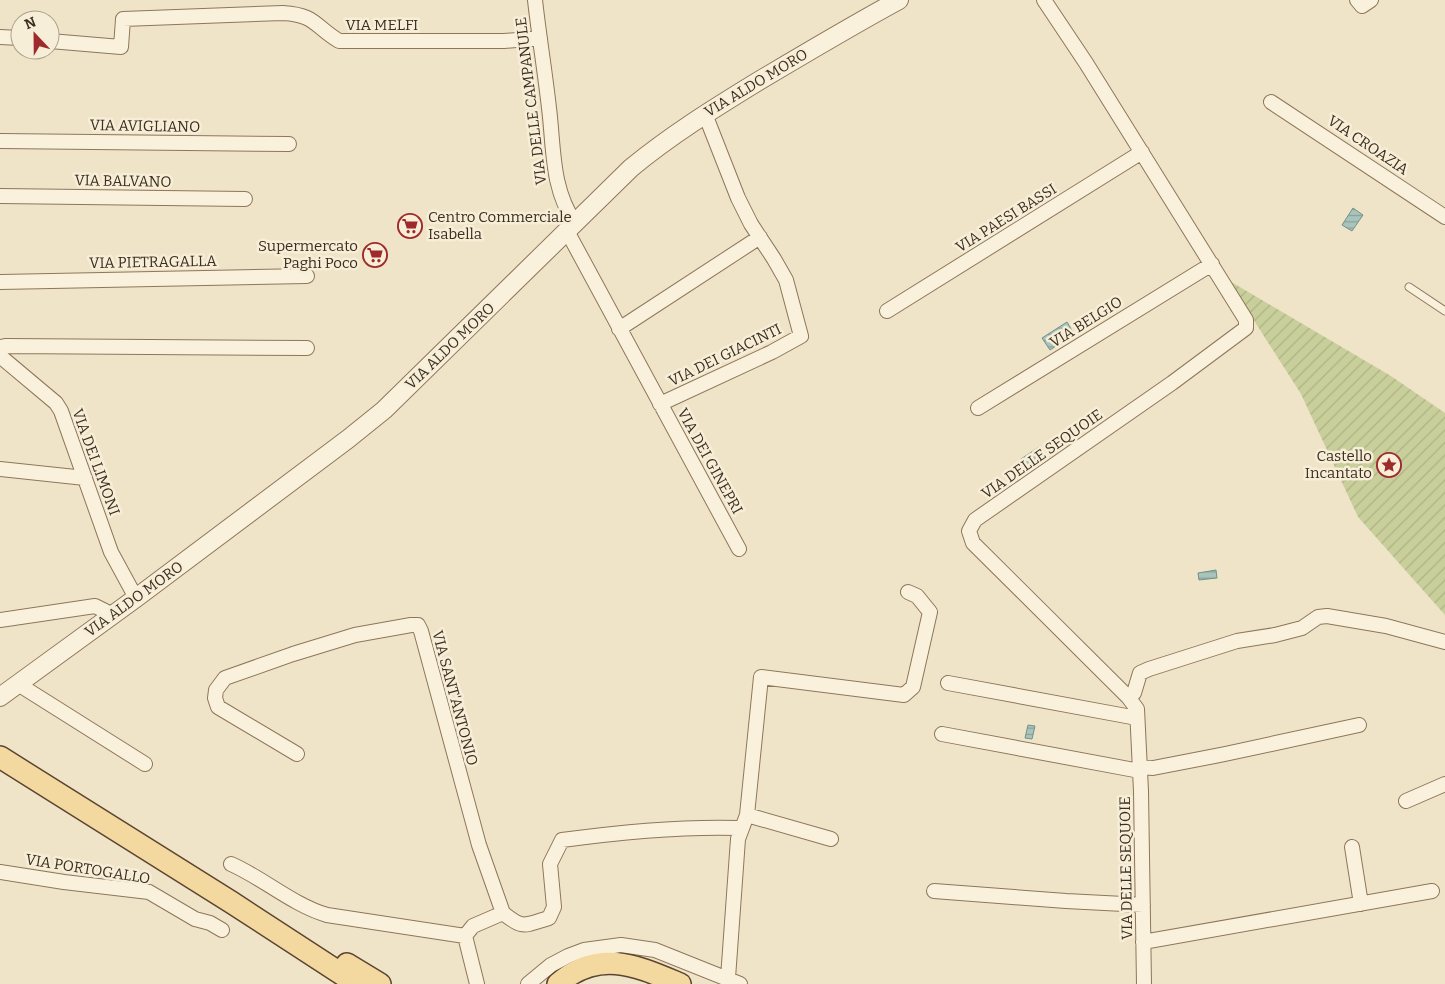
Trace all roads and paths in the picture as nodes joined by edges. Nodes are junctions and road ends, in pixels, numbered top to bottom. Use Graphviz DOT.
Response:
graph roads {
  1 [pos="536,0"];
  2 [pos="899,0"];
  3 [pos="1044,0"];
  4 [pos="1357,0"];
  5 [pos="1371,0"];
  6 [pos="540,38"];
  7 [pos="60,42"];
  8 [pos="1272,102"];
  9 [pos="705,114"];
  10 [pos="0,141"];
  11 [pos="289,144"];
  12 [pos="1142,152"];
  13 [pos="0,196"];
  14 [pos="245,199"];
  15 [pos="1445,217"];
  16 [pos="571,227"];
  17 [pos="760,237"];
  18 [pos="1212,264"];
  19 [pos="307,276"];
  20 [pos="0,282"];
  21 [pos="1409,287"];
  22 [pos="887,311"];
  23 [pos="1445,311"];
  24 [pos="619,329"];
  25 [pos="0,347"];
  26 [pos="307,348"];
  27 [pos="0,356"];
  28 [pos="660,404"];
  29 [pos="978,408"];
  30 [pos="0,469"];
  31 [pos="85,478"];
  32 [pos="739,549"];
  33 [pos="908,592"];
  34 [pos="136,598"];
  35 [pos="113,615"];
  36 [pos="0,620"];
  37 [pos="1445,642"];
  38 [pos="948,683"];
  39 [pos="18,684"];
  40 [pos="0,697"];
  41 [pos="1128,697"];
  42 [pos="1137,718"];
  43 [pos="1359,725"];
  44 [pos="942,734"];
  45 [pos="297,754"];
  46 [pos="0,757"];
  47 [pos="144,764"];
  48 [pos="1140,769"];
  49 [pos="1445,784"];
  50 [pos="1406,801"];
  51 [pos="747,815"];
  52 [pos="740,828"];
  53 [pos="831,839"];
  54 [pos="1352,848"];
  55 [pos="231,864"];
  56 [pos="0,872"];
  57 [pos="934,891"];
  58 [pos="1432,891"];
  59 [pos="231,902"];
  60 [pos="1361,904"];
  61 [pos="1143,905"];
  62 [pos="503,913"];
  63 [pos="260,921"];
  64 [pos="222,930"];
  65 [pos="465,936"];
  66 [pos="1143,942"];
  67 [pos="734,981"];
  68 [pos="339,984"];
  69 [pos="357,984"];
  70 [pos="380,984"];
  71 [pos="477,984"];
  72 [pos="528,984"];
  73 [pos="558,984"];
  74 [pos="680,984"];
  75 [pos="1144,984"];
  1 -- 6 [label="street, VIA DELLE CAMPANULE"];
  2 -- 9 [label="street, VIA ALDO MORO"];
  3 -- 12 [label="street, VIA DELLE SEQUOIE"];
  4 -- 5 [label="street"];
  6 -- 7 [label="street, VIA MELFI"];
  6 -- 16 [label="street, VIA DELLE CAMPANULE"];
  8 -- 15 [label="street, VIA CROAZIA"];
  9 -- 16 [label="street, VIA ALDO MORO"];
  9 -- 17 [label="street, VIA DEI GIACINTI"];
  10 -- 11 [label="street, VIA AVIGLIANO"];
  12 -- 18 [label="street, VIA DELLE SEQUOIE"];
  12 -- 22 [label="street, VIA PAESI BASSI"];
  13 -- 14 [label="street, VIA BALVANO"];
  16 -- 24 [label="street, VIA DEI GINEPRI"];
  16 -- 34 [label="street, VIA ALDO MORO"];
  17 -- 24 [label="street"];
  17 -- 28 [label="street, VIA DEI GIACINTI"];
  18 -- 29 [label="street, VIA BELGIO"];
  18 -- 41 [label="street, VIA DELLE SEQUOIE"];
  19 -- 20 [label="street, VIA PIETRAGALLA"];
  21 -- 23 [label="lane"];
  24 -- 28 [label="street, VIA DEI GINEPRI"];
  25 -- 26 [label="street"];
  27 -- 31 [label="street, VIA DEI LIMONI"];
  28 -- 32 [label="street, VIA DEI GINEPRI"];
  30 -- 31 [label="street"];
  31 -- 34 [label="street, VIA DEI LIMONI"];
  33 -- 51 [label="street"];
  34 -- 35 [label="street, VIA ALDO MORO"];
  35 -- 36 [label="street"];
  35 -- 39 [label="street, VIA ALDO MORO"];
  37 -- 41 [label="street"];
  38 -- 42 [label="street"];
  39 -- 40 [label="street, VIA ALDO MORO"];
  39 -- 47 [label="street"];
  41 -- 42 [label="street, VIA DELLE SEQUOIE"];
  42 -- 48 [label="street, VIA DELLE SEQUOIE"];
  43 -- 48 [label="street"];
  44 -- 48 [label="street"];
  45 -- 62 [label="street, VIA SANT'ANTONIO"];
  46 -- 59 [label="main road"];
  48 -- 61 [label="street, VIA DELLE SEQUOIE"];
  49 -- 50 [label="street"];
  51 -- 52 [label="street"];
  51 -- 53 [label="street"];
  52 -- 62 [label="street"];
  52 -- 67 [label="street"];
  54 -- 60 [label="street"];
  55 -- 65 [label="street"];
  56 -- 64 [label="street, VIA PORTOGALLO"];
  57 -- 61 [label="street"];
  58 -- 60 [label="street"];
  59 -- 63 [label="main road"];
  59 -- 70 [label="main road"];
  60 -- 66 [label="street"];
  61 -- 66 [label="street, VIA DELLE SEQUOIE"];
  62 -- 65 [label="street"];
  63 -- 68 [label="main road"];
  63 -- 69 [label="main road"];
  65 -- 71 [label="street"];
  66 -- 75 [label="street, VIA DELLE SEQUOIE"];
  67 -- 72 [label="street"];
  73 -- 74 [label="main road"];
}
